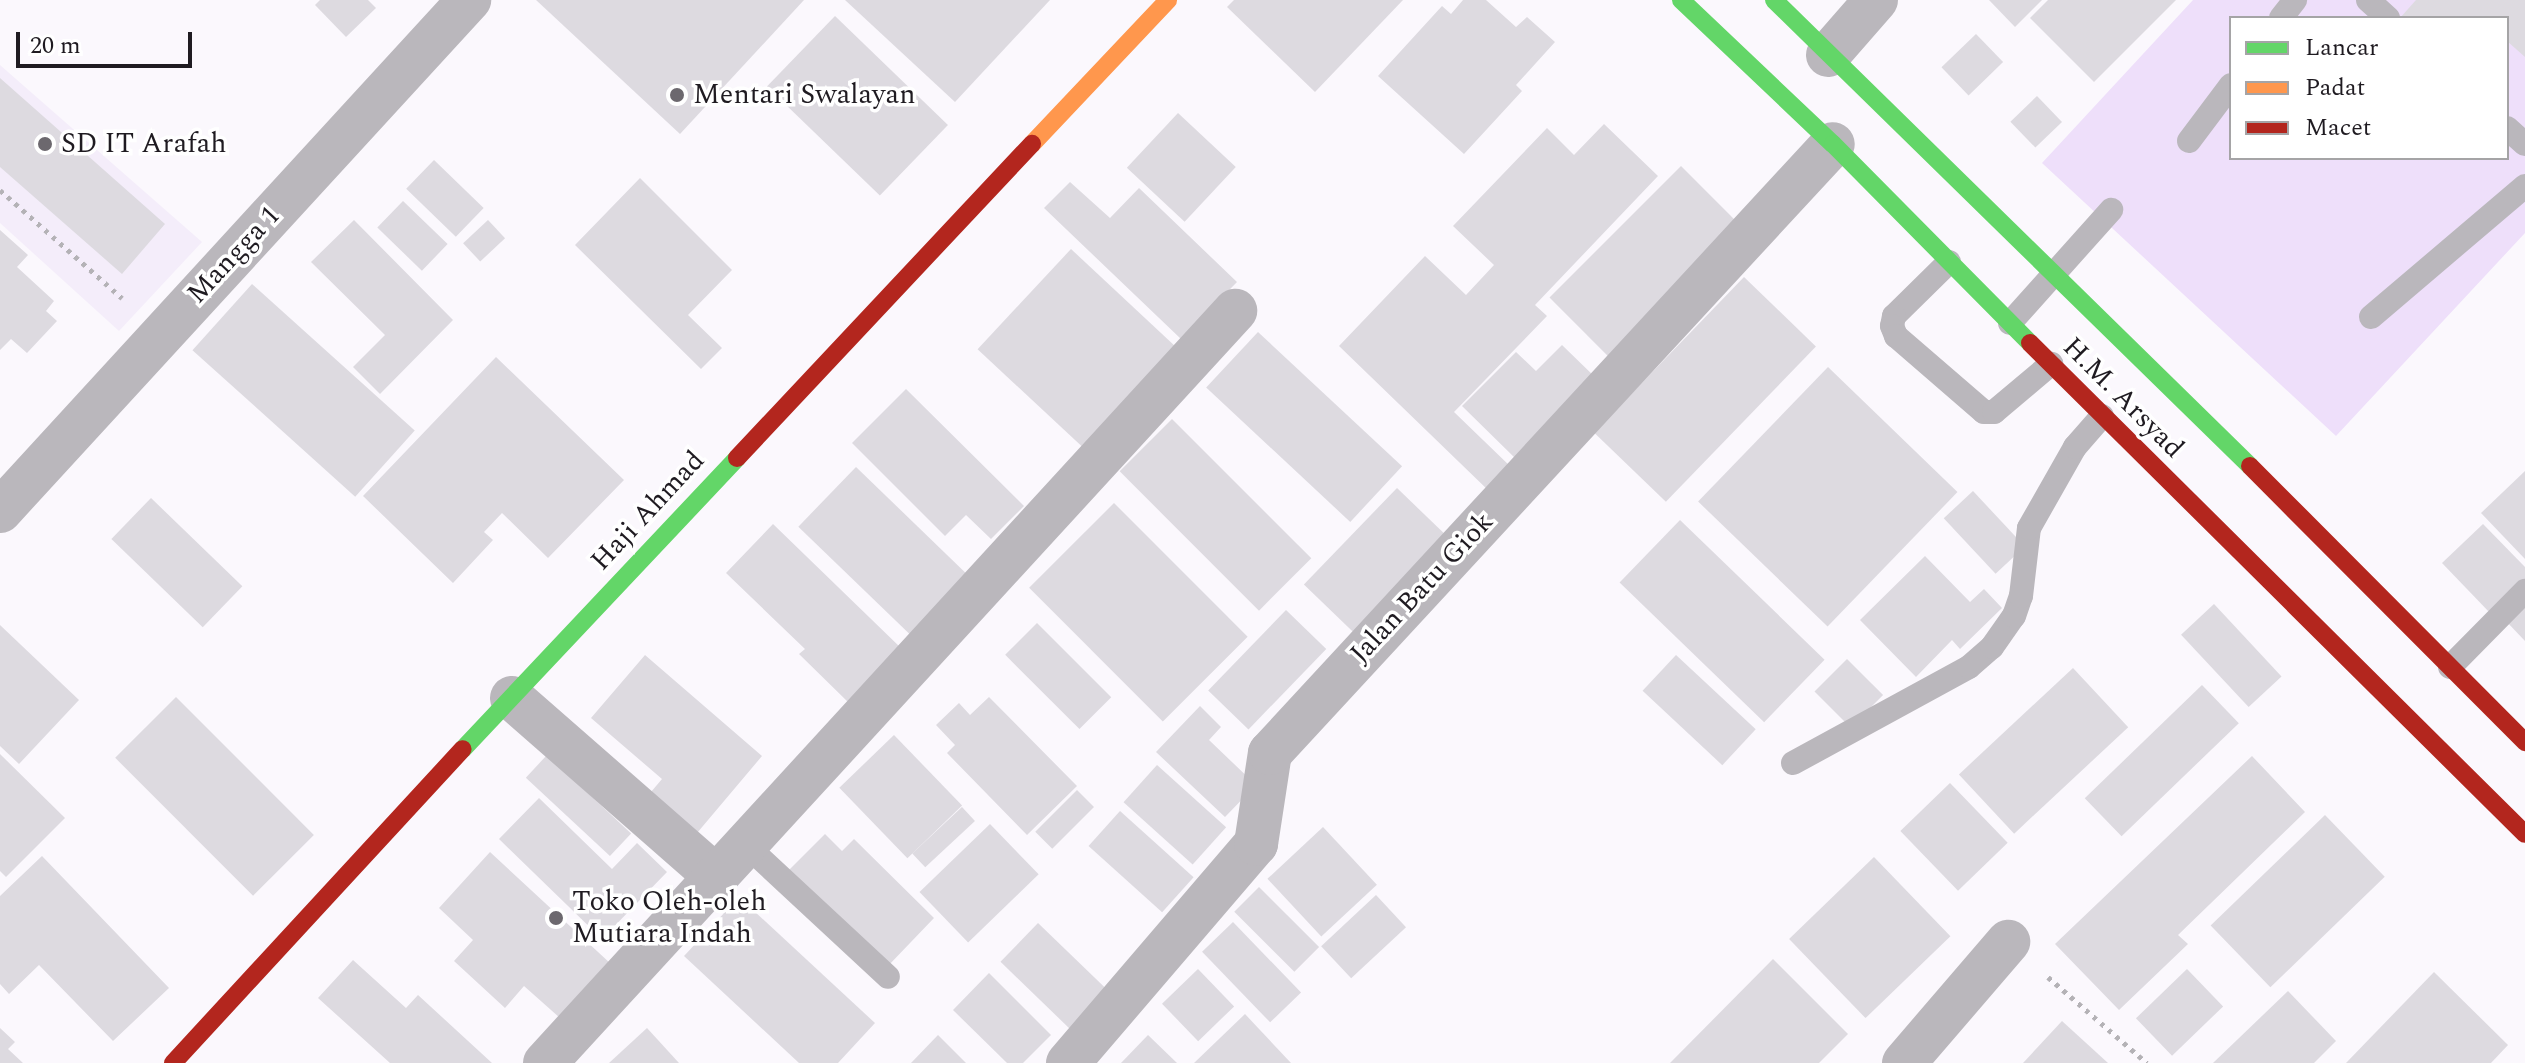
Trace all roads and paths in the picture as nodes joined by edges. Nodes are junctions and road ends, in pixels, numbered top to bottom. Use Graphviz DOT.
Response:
graph roads {
  1 [pos="469,0"];
  2 [pos="1168,0"];
  3 [pos="1681,0"];
  4 [pos="1774,0"];
  5 [pos="1876,0"];
  6 [pos="2295,0"];
  7 [pos="2368,0"];
  8 [pos="2283,16"];
  9 [pos="2386,16"];
  10 [pos="1828,55"];
  11 [pos="2229,88"];
  12 [pos="2509,130"];
  13 [pos="2189,141"];
  14 [pos="1833,144"];
  15 [pos="2525,144"];
  16 [pos="2525,186"];
  17 [pos="0,190"];
  18 [pos="2111,210"];
  19 [pos="1949,262"];
  20 [pos="2055,276"];
  21 [pos="1235,311"];
  22 [pos="2371,317"];
  23 [pos="2010,323"];
  24 [pos="157,339"];
  25 [pos="2051,364"];
  26 [pos="2102,416"];
  27 [pos="0,511"];
  28 [pos="2525,591"];
  29 [pos="2450,667"];
  30 [pos="512,698"];
  31 [pos="2525,742"];
  32 [pos="1793,763"];
  33 [pos="2525,834"];
  34 [pos="745,844"];
  35 [pos="715,876"];
  36 [pos="2008,942"];
  37 [pos="888,977"];
  38 [pos="173,1063"];
  39 [pos="545,1063"];
  40 [pos="1068,1063"];
  41 [pos="1904,1063"];
  42 [pos="2147,1063"];
  1 -- 24 [label="street, Mangga 1"];
  2 -- 30 [label="street, Haji Ahmad"];
  3 -- 14 [label="street, H.M. Arsyad"];
  4 -- 10 [label="street, H.M. Arsyad"];
  5 -- 10 [label="street"];
  6 -- 8 [label="lane"];
  7 -- 9 [label="lane"];
  10 -- 20 [label="street, H.M. Arsyad"];
  11 -- 13 [label="lane"];
  12 -- 15 [label="lane"];
  14 -- 19 [label="street, H.M. Arsyad"];
  14 -- 40 [label="street, Jalan Batu Giok"];
  16 -- 22 [label="lane"];
  17 -- 24 [label="path"];
  18 -- 20 [label="lane"];
  19 -- 23 [label="street, H.M. Arsyad"];
  19 -- 25 [label="lane"];
  20 -- 23 [label="lane"];
  20 -- 29 [label="street, H.M. Arsyad"];
  21 -- 34 [label="street"];
  23 -- 25 [label="street, H.M. Arsyad"];
  24 -- 27 [label="street, Mangga 1"];
  25 -- 26 [label="street, H.M. Arsyad"];
  26 -- 32 [label="lane"];
  26 -- 33 [label="street, H.M. Arsyad"];
  28 -- 29 [label="lane"];
  29 -- 31 [label="street, H.M. Arsyad"];
  30 -- 35 [label="street"];
  30 -- 38 [label="street, Haji Ahmad"];
  34 -- 35 [label="street"];
  34 -- 37 [label="lane"];
  35 -- 39 [label="street"];
  36 -- 41 [label="street"];
  36 -- 42 [label="path"];
}
